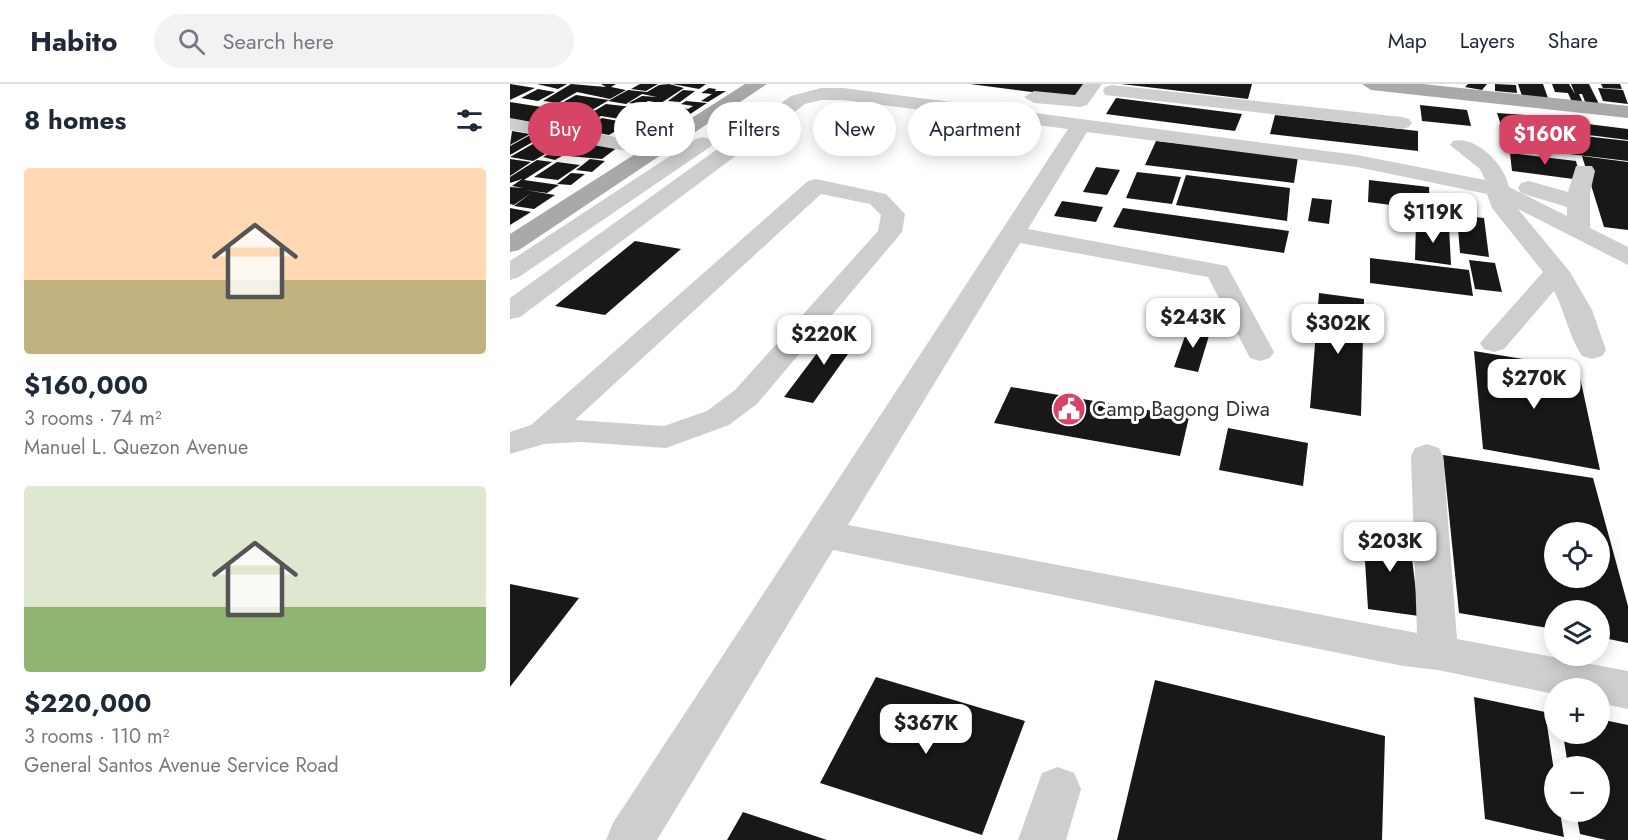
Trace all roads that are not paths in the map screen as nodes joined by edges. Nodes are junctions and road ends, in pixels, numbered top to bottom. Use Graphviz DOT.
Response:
graph roads {
  1 [pos="739,84"];
  2 [pos="758,84"];
  3 [pos="789,84"];
  4 [pos="1093,84"];
  5 [pos="1371,84"];
  6 [pos="1112,92"];
  7 [pos="1014,95"];
  8 [pos="1249,108"];
  9 [pos="1628,112"];
  10 [pos="695,113"];
  11 [pos="510,123"];
  12 [pos="1402,123"];
  13 [pos="1082,124"];
  14 [pos="614,143"];
  15 [pos="1460,145"];
  16 [pos="1236,146"];
  17 [pos="630,156"];
  18 [pos="1584,171"];
  19 [pos="1496,183"];
  20 [pos="1579,203"];
  21 [pos="510,231"];
  22 [pos="1579,231"];
  23 [pos="1012,234"];
  24 [pos="510,245"];
  25 [pos="1628,256"];
  26 [pos="510,272"];
  27 [pos="1557,272"];
  28 [pos="510,311"];
  29 [pos="1494,343"];
  30 [pos="1592,350"];
  31 [pos="1260,352"];
  32 [pos="542,433"];
  33 [pos="510,443"];
  34 [pos="1427,456"];
  35 [pos="824,534"];
  36 [pos="1438,653"];
  37 [pos="1628,690"];
  38 [pos="1058,789"];
  39 [pos="630,840"];
  40 [pos="1042,840"];
  1 -- 10 [label="main road"];
  2 -- 24 [label="main road"];
  3 -- 26 [label="street"];
  4 -- 7 [label="street"];
  5 -- 9 [label="main road"];
  6 -- 8 [label="street"];
  8 -- 12 [label="street"];
  8 -- 16 [label="street"];
  11 -- 14 [label="street"];
  13 -- 16 [label="street"];
  13 -- 23 [label="street"];
  13 -- 28 [label="street"];
  15 -- 19 [label="street"];
  16 -- 19 [label="street"];
  17 -- 21 [label="main road"];
  18 -- 20 [label="street"];
  19 -- 20 [label="street"];
  19 -- 22 [label="street"];
  19 -- 27 [label="street"];
  20 -- 22 [label="street"];
  22 -- 25 [label="street"];
  23 -- 31 [label="street"];
  23 -- 35 [label="street"];
  27 -- 29 [label="street"];
  27 -- 30 [label="street"];
  32 -- 32 [label="street"];
  32 -- 33 [label="street"];
  34 -- 36 [label="street"];
  35 -- 36 [label="street"];
  35 -- 39 [label="street"];
  36 -- 37 [label="street"];
  38 -- 40 [label="street"];
}
